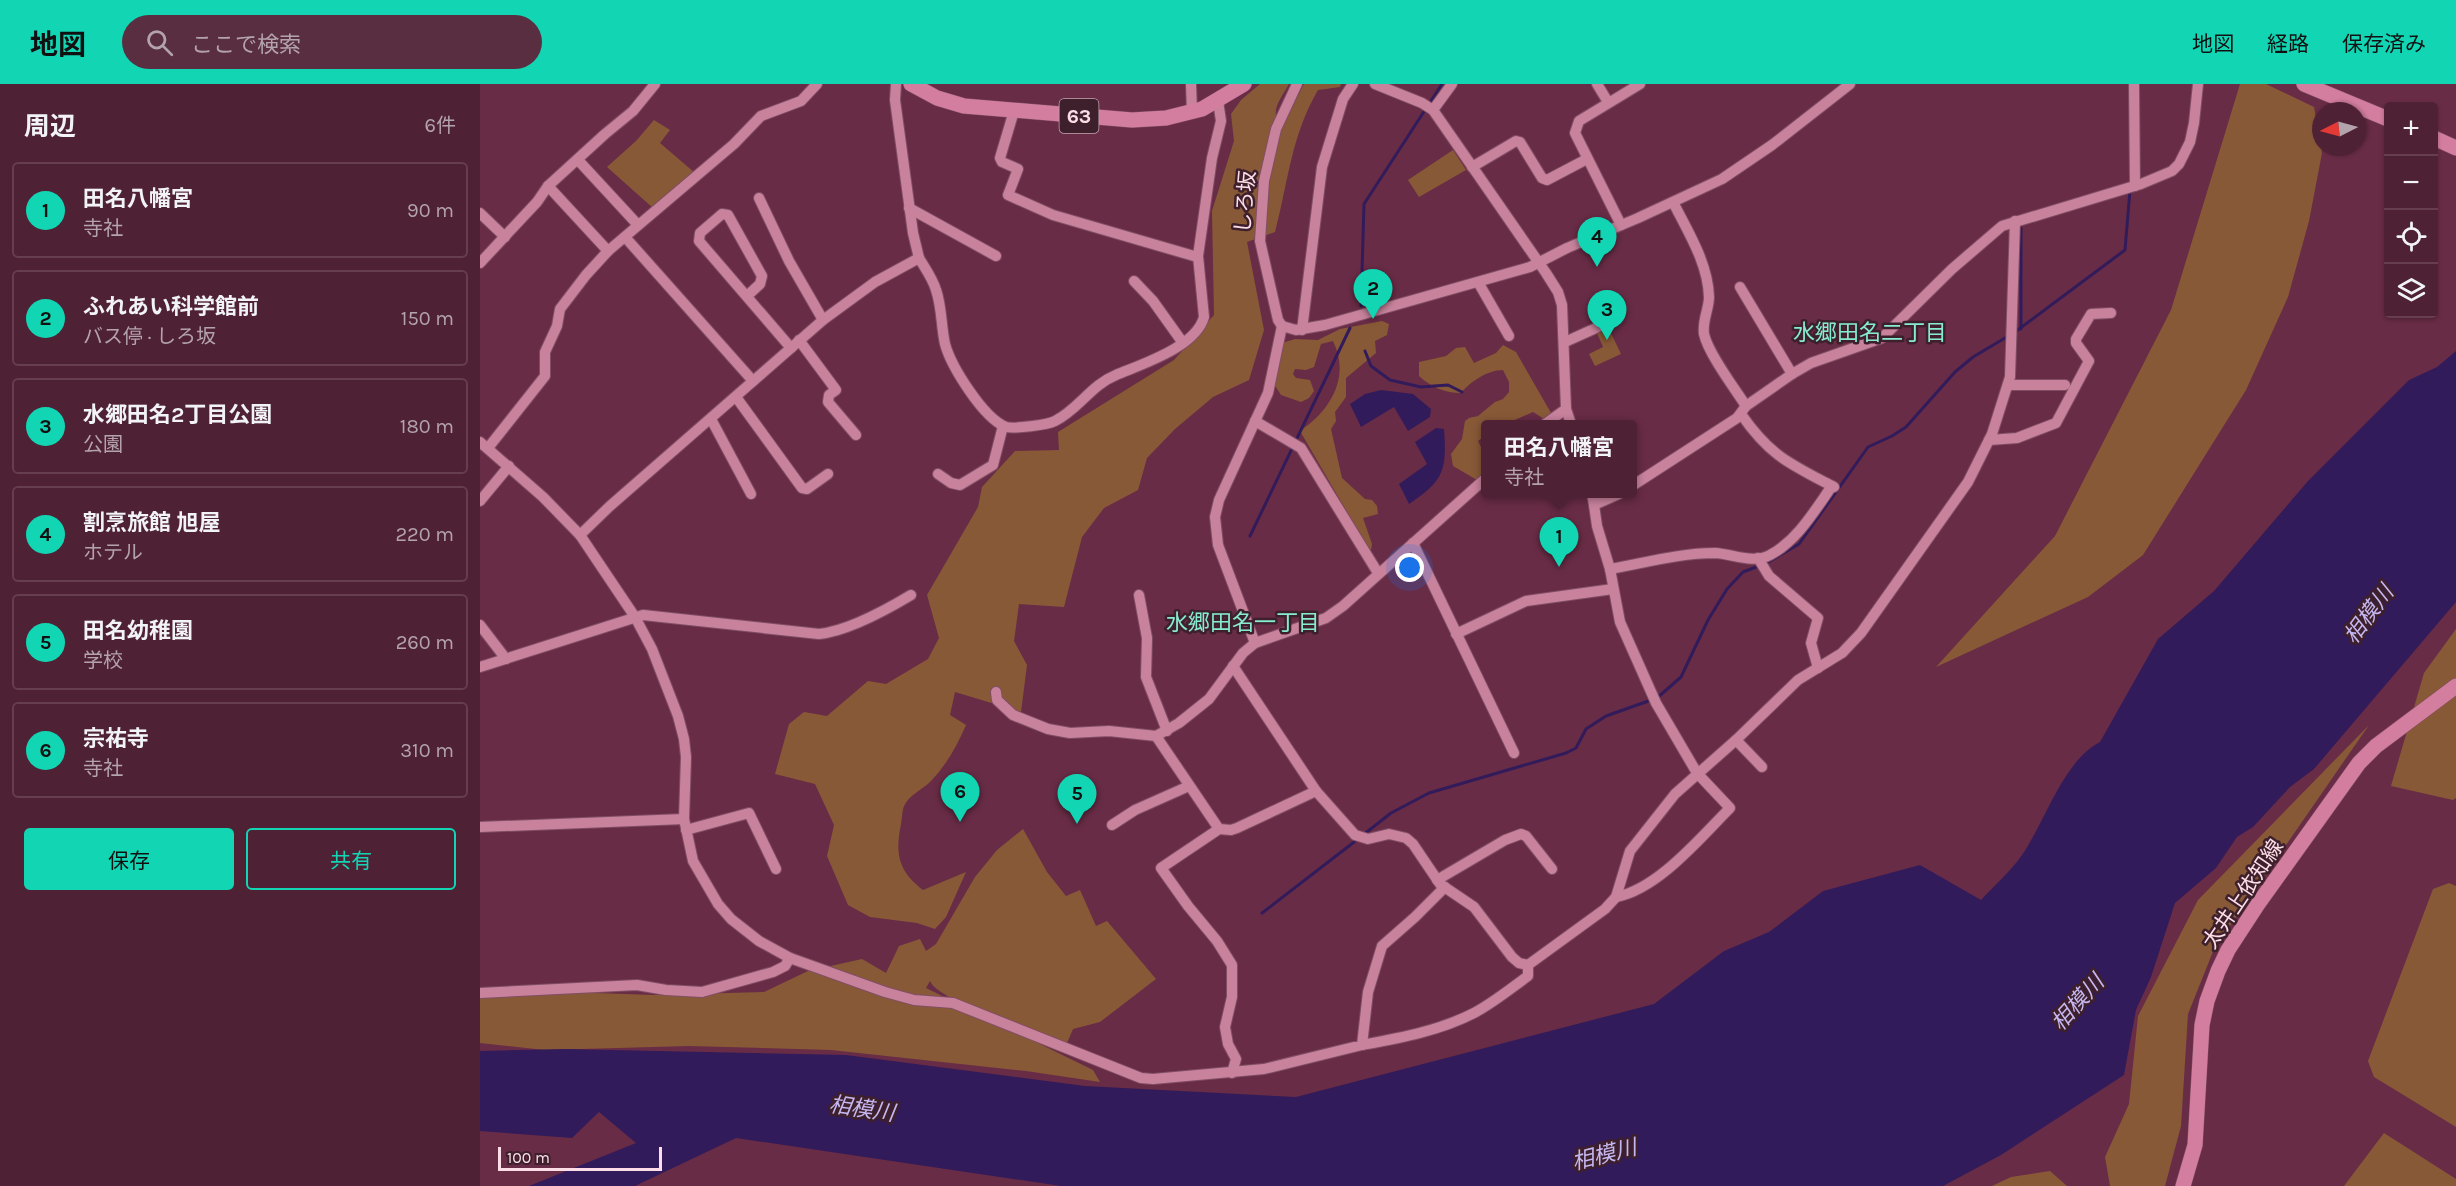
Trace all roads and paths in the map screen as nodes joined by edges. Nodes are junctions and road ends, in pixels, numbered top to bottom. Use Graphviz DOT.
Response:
graph roads {
  1 [pos="655,84"];
  2 [pos="817,84"];
  3 [pos="896,84"];
  4 [pos="911,84"];
  5 [pos="1191,84"];
  6 [pos="1244,84"];
  7 [pos="1297,84"];
  8 [pos="1353,84"];
  9 [pos="1375,84"];
  10 [pos="1452,84"];
  11 [pos="1597,84"];
  12 [pos="1640,84"];
  13 [pos="1850,84"];
  14 [pos="2134,84"];
  15 [pos="2198,84"];
  16 [pos="2304,84"];
  17 [pos="1218,101"];
  18 [pos="1608,102"];
  19 [pos="1433,110"];
  20 [pos="1014,111"];
  21 [pos="1192,112"];
  22 [pos="2384,117"];
  23 [pos="2438,140"];
  24 [pos="2456,148"];
  25 [pos="1587,159"];
  26 [pos="578,160"];
  27 [pos="1472,167"];
  28 [pos="548,186"];
  29 [pos="2135,186"];
  30 [pos="759,198"];
  31 [pos="1672,202"];
  32 [pos="909,208"];
  33 [pos="480,213"];
  34 [pos="2015,221"];
  35 [pos="638,225"];
  36 [pos="1621,225"];
  37 [pos="505,237"];
  38 [pos="625,237"];
  39 [pos="608,251"];
  40 [pos="996,256"];
  41 [pos="1198,256"];
  42 [pos="919,258"];
  43 [pos="480,263"];
  44 [pos="1537,263"];
  45 [pos="1134,281"];
  46 [pos="1479,282"];
  47 [pos="1740,287"];
  48 [pos="747,296"];
  49 [pos="2111,313"];
  50 [pos="823,320"];
  51 [pos="1607,323"];
  52 [pos="1282,326"];
  53 [pos="1302,330"];
  54 [pos="1509,336"];
  55 [pos="1565,342"];
  56 [pos="1183,343"];
  57 [pos="795,344"];
  58 [pos="1792,374"];
  59 [pos="753,381"];
  60 [pos="2008,385"];
  61 [pos="2064,385"];
  62 [pos="736,397"];
  63 [pos="1566,409"];
  64 [pos="1743,410"];
  65 [pos="711,419"];
  66 [pos="1551,420"];
  67 [pos="1570,420"];
  68 [pos="1255,421"];
  69 [pos="1003,426"];
  70 [pos="856,435"];
  71 [pos="1989,440"];
  72 [pos="484,446"];
  73 [pos="509,466"];
  74 [pos="828,474"];
  75 [pos="938,474"];
  76 [pos="1481,482"];
  77 [pos="1637,483"];
  78 [pos="751,494"];
  79 [pos="1593,498"];
  80 [pos="1610,498"];
  81 [pos="480,501"];
  82 [pos="1594,505"];
  83 [pos="580,536"];
  84 [pos="1413,543"];
  85 [pos="1759,560"];
  86 [pos="1610,569"];
  87 [pos="1378,573"];
  88 [pos="1612,589"];
  89 [pos="910,594"];
  90 [pos="1139,595"];
  91 [pos="635,617"];
  92 [pos="480,625"];
  93 [pos="1456,634"];
  94 [pos="1256,643"];
  95 [pos="506,659"];
  96 [pos="1233,666"];
  97 [pos="480,667"];
  98 [pos="1818,668"];
  99 [pos="2456,686"];
  100 [pos="996,692"];
  101 [pos="1167,731"];
  102 [pos="1156,736"];
  103 [pos="1736,740"];
  104 [pos="1514,753"];
  105 [pos="1762,767"];
  106 [pos="1697,773"];
  107 [pos="1189,786"];
  108 [pos="1316,791"];
  109 [pos="684,819"];
  110 [pos="1112,825"];
  111 [pos="480,826"];
  112 [pos="1219,829"];
  113 [pos="686,830"];
  114 [pos="776,869"];
  115 [pos="1552,869"];
  116 [pos="1441,883"];
  117 [pos="1616,897"];
  118 [pos="790,958"];
  119 [pos="1528,965"];
  120 [pos="480,993"];
  121 [pos="1362,1045"];
  122 [pos="1232,1073"];
  123 [pos="2183,1186"];
  1 -- 26 [label="street"];
  2 -- 35 [label="street"];
  3 -- 32 [label="street"];
  4 -- 20 [label="main road, 63"];
  5 -- 21 [label="street"];
  6 -- 17 [label="main road, 63"];
  7 -- 52 [label="street, しろ坂"];
  8 -- 53 [label="street"];
  9 -- 19 [label="street"];
  10 -- 19 [label="street"];
  11 -- 18 [label="street"];
  12 -- 18 [label="street"];
  13 -- 31 [label="street"];
  14 -- 29 [label="street"];
  15 -- 29 [label="street"];
  16 -- 22 [label="main road"];
  17 -- 21 [label="main road, 63"];
  17 -- 41 [label="street"];
  18 -- 25 [label="street"];
  19 -- 27 [label="street"];
  20 -- 21 [label="main road, 63"];
  20 -- 41 [label="street"];
  23 -- 24 [label="main road"];
  25 -- 27 [label="street"];
  25 -- 36 [label="street"];
  26 -- 28 [label="street"];
  26 -- 35 [label="street"];
  27 -- 44 [label="street"];
  28 -- 37 [label="street"];
  28 -- 39 [label="street"];
  29 -- 34 [label="street"];
  30 -- 50 [label="street"];
  31 -- 36 [label="street"];
  31 -- 64 [label="street"];
  32 -- 40 [label="street"];
  32 -- 42 [label="street"];
  33 -- 37 [label="street"];
  34 -- 58 [label="street"];
  34 -- 60 [label="street"];
  35 -- 38 [label="street"];
  36 -- 44 [label="street"];
  37 -- 43 [label="street"];
  38 -- 39 [label="street"];
  38 -- 59 [label="street"];
  39 -- 72 [label="street"];
  41 -- 56 [label="street"];
  42 -- 50 [label="street"];
  42 -- 69 [label="street"];
  44 -- 46 [label="street"];
  44 -- 55 [label="street"];
  45 -- 56 [label="street"];
  46 -- 53 [label="street"];
  46 -- 54 [label="street"];
  47 -- 58 [label="street"];
  48 -- 48 [label="street"];
  48 -- 57 [label="street"];
  49 -- 71 [label="street"];
  50 -- 57 [label="street"];
  51 -- 55 [label="street"];
  52 -- 53 [label="street"];
  52 -- 68 [label="street"];
  55 -- 63 [label="street"];
  56 -- 69 [label="street"];
  57 -- 59 [label="street"];
  57 -- 70 [label="street"];
  58 -- 64 [label="street"];
  59 -- 62 [label="street"];
  60 -- 61 [label="street"];
  60 -- 71 [label="street"];
  62 -- 65 [label="street"];
  62 -- 74 [label="street"];
  63 -- 66 [label="street"];
  63 -- 67 [label="street"];
  64 -- 77 [label="street"];
  64 -- 85 [label="street"];
  65 -- 78 [label="street"];
  65 -- 83 [label="street"];
  68 -- 87 [label="street"];
  68 -- 94 [label="street"];
  69 -- 75 [label="street"];
  71 -- 98 [label="street"];
  72 -- 73 [label="street"];
  73 -- 81 [label="street"];
  73 -- 83 [label="street"];
  76 -- 84 [label="street"];
  79 -- 82 [label="street"];
  80 -- 82 [label="street"];
  82 -- 86 [label="street"];
  83 -- 91 [label="street"];
  84 -- 87 [label="street"];
  84 -- 93 [label="street"];
  85 -- 86 [label="street"];
  85 -- 98 [label="street"];
  86 -- 88 [label="street"];
  87 -- 94 [label="street"];
  88 -- 93 [label="street"];
  88 -- 106 [label="street"];
  89 -- 91 [label="street"];
  90 -- 101 [label="street"];
  91 -- 95 [label="street"];
  91 -- 109 [label="street"];
  92 -- 95 [label="street"];
  93 -- 104 [label="street"];
  94 -- 96 [label="street"];
  95 -- 97 [label="street"];
  96 -- 101 [label="street"];
  96 -- 108 [label="street"];
  98 -- 103 [label="street"];
  99 -- 123 [label="main road, 太井上依知線"];
  100 -- 102 [label="street"];
  101 -- 102 [label="street"];
  102 -- 107 [label="street"];
  103 -- 105 [label="street"];
  103 -- 106 [label="street"];
  106 -- 117 [label="street"];
  106 -- 117 [label="street"];
  107 -- 110 [label="street"];
  107 -- 112 [label="street"];
  108 -- 112 [label="street"];
  108 -- 116 [label="street"];
  109 -- 111 [label="street"];
  109 -- 113 [label="street"];
  112 -- 122 [label="street"];
  113 -- 114 [label="street"];
  113 -- 118 [label="street"];
  115 -- 116 [label="street"];
  116 -- 119 [label="street"];
  116 -- 121 [label="street"];
  117 -- 119 [label="street"];
  118 -- 120 [label="street"];
  118 -- 122 [label="street"];
  119 -- 121 [label="street"];
  121 -- 122 [label="street"];
}
